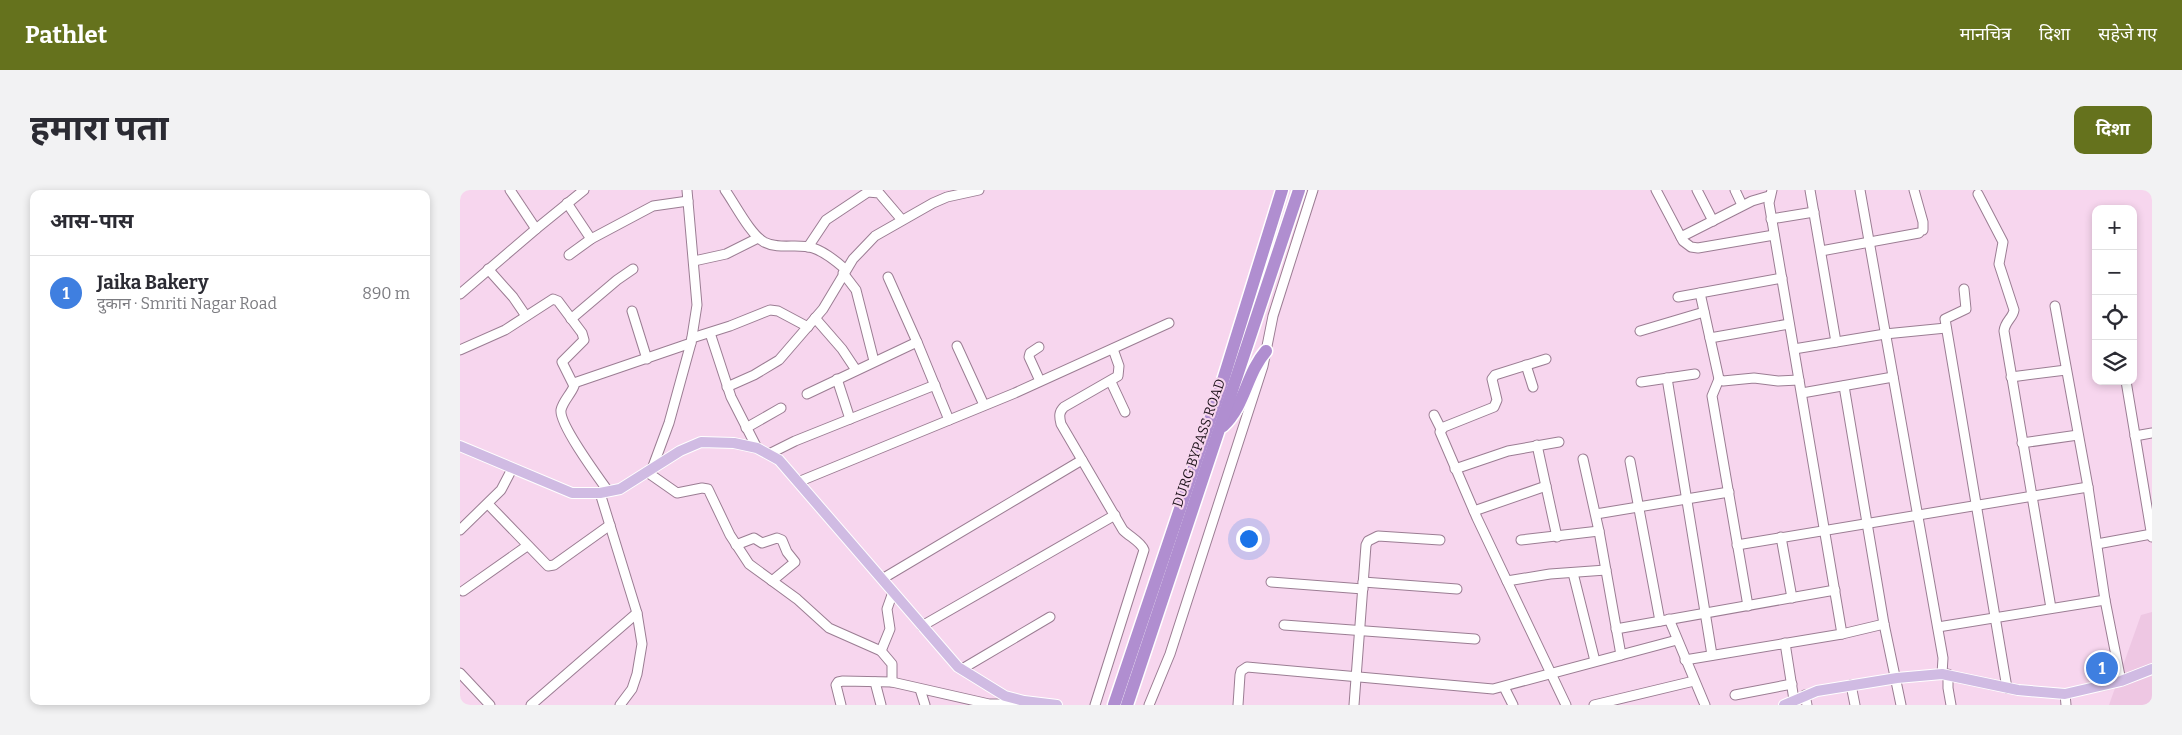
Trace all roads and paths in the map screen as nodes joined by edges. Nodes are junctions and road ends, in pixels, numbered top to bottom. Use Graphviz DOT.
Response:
graph roads {
  1 [pos="510,190"];
  2 [pos="584,190"];
  3 [pos="687,190"];
  4 [pos="725,190"];
  5 [pos="979,190"];
  6 [pos="1282,190"];
  7 [pos="1299,190"];
  8 [pos="1313,190"];
  9 [pos="1656,190"];
  10 [pos="1698,190"];
  11 [pos="1735,190"];
  12 [pos="1810,190"];
  13 [pos="1860,190"];
  14 [pos="1914,190"];
  15 [pos="1771,193"];
  16 [pos="1978,194"];
  17 [pos="688,201"];
  18 [pos="567,203"];
  19 [pos="1742,205"];
  20 [pos="1814,212"];
  21 [pos="1771,219"];
  22 [pos="902,220"];
  23 [pos="1713,221"];
  24 [pos="536,229"];
  25 [pos="1774,235"];
  26 [pos="1681,237"];
  27 [pos="758,238"];
  28 [pos="590,239"];
  29 [pos="1869,243"];
  30 [pos="808,247"];
  31 [pos="1821,251"];
  32 [pos="569,255"];
  33 [pos="694,261"];
  34 [pos="488,269"];
  35 [pos="633,270"];
  36 [pos="844,271"];
  37 [pos="888,277"];
  38 [pos="1782,278"];
  39 [pos="1964,289"];
  40 [pos="1700,293"];
  41 [pos="460,294"];
  42 [pos="1678,297"];
  43 [pos="2055,306"];
  44 [pos="632,311"];
  45 [pos="1704,312"];
  46 [pos="526,316"];
  47 [pos="815,318"];
  48 [pos="572,319"];
  49 [pos="1169,323"];
  50 [pos="1789,324"];
  51 [pos="808,327"];
  52 [pos="1946,328"];
  53 [pos="1640,331"];
  54 [pos="710,332"];
  55 [pos="1885,334"];
  56 [pos="1710,338"];
  57 [pos="692,341"];
  58 [pos="917,342"];
  59 [pos="1836,342"];
  60 [pos="957,346"];
  61 [pos="1039,347"];
  62 [pos="1112,349"];
  63 [pos="1794,349"];
  64 [pos="460,350"];
  65 [pos="1266,351"];
  66 [pos="647,358"];
  67 [pos="1546,359"];
  68 [pos="874,361"];
  69 [pos="1526,365"];
  70 [pos="856,370"];
  71 [pos="2066,370"];
  72 [pos="1695,374"];
  73 [pos="1893,377"];
  74 [pos="2011,377"];
  75 [pos="1666,378"];
  76 [pos="837,379"];
  77 [pos="1719,379"];
  78 [pos="1799,380"];
  79 [pos="1040,382"];
  80 [pos="1110,382"];
  81 [pos="1641,382"];
  82 [pos="574,383"];
  83 [pos="934,385"];
  84 [pos="2127,385"];
  85 [pos="1844,386"];
  86 [pos="727,387"];
  87 [pos="1533,387"];
  88 [pos="1802,393"];
  89 [pos="807,394"];
  90 [pos="984,406"];
  91 [pos="781,408"];
  92 [pos="1125,412"];
  93 [pos="1434,415"];
  94 [pos="850,419"];
  95 [pos="949,420"];
  96 [pos="746,428"];
  97 [pos="1441,429"];
  98 [pos="1219,431"];
  99 [pos="2152,433"];
  100 [pos="2078,435"];
  101 [pos="2135,436"];
  102 [pos="1559,442"];
  103 [pos="2022,443"];
  104 [pos="1537,445"];
  105 [pos="460,446"];
  106 [pos="757,448"];
  107 [pos="768,454"];
  108 [pos="1583,459"];
  109 [pos="1082,460"];
  110 [pos="1630,461"];
  111 [pos="512,469"];
  112 [pos="1455,469"];
  113 [pos="649,470"];
  114 [pos="798,482"];
  115 [pos="1546,486"];
  116 [pos="2088,487"];
  117 [pos="604,492"];
  118 [pos="1729,492"];
  119 [pos="2032,497"];
  120 [pos="1686,499"];
  121 [pos="488,504"];
  122 [pos="1975,506"];
  123 [pos="1639,507"];
  124 [pos="1474,512"];
  125 [pos="1596,514"];
  126 [pos="1115,515"];
  127 [pos="1918,515"];
  128 [pos="1868,522"];
  129 [pos="610,525"];
  130 [pos="1825,529"];
  131 [pos="460,530"];
  132 [pos="1599,531"];
  133 [pos="2152,535"];
  134 [pos="1557,537"];
  135 [pos="1781,537"];
  136 [pos="1440,540"];
  137 [pos="1521,540"];
  138 [pos="2097,544"];
  139 [pos="736,545"];
  140 [pos="1738,545"];
  141 [pos="527,546"];
  142 [pos="1606,570"];
  143 [pos="1573,573"];
  144 [pos="882,579"];
  145 [pos="772,581"];
  146 [pos="1507,581"];
  147 [pos="1271,582"];
  148 [pos="1363,585"];
  149 [pos="1457,589"];
  150 [pos="1835,590"];
  151 [pos="463,591"];
  152 [pos="893,592"];
  153 [pos="1792,598"];
  154 [pos="2105,600"];
  155 [pos="1748,606"];
  156 [pos="2050,608"];
  157 [pos="637,613"];
  158 [pos="1704,613"];
  159 [pos="1050,618"];
  160 [pos="1995,618"];
  161 [pos="1664,620"];
  162 [pos="1884,624"];
  163 [pos="1284,625"];
  164 [pos="922,626"];
  165 [pos="1938,627"];
  166 [pos="1616,629"];
  167 [pos="1360,630"];
  168 [pos="1842,634"];
  169 [pos="1475,639"];
  170 [pos="1677,640"];
  171 [pos="1785,643"];
  172 [pos="881,651"];
  173 [pos="1621,654"];
  174 [pos="1712,655"];
  175 [pos="1684,660"];
  176 [pos="1595,661"];
  177 [pos="962,669"];
  178 [pos="2152,669"];
  179 [pos="1551,672"];
  180 [pos="460,673"];
  181 [pos="1945,674"];
  182 [pos="1357,678"];
  183 [pos="1897,678"];
  184 [pos="1694,681"];
  185 [pos="2121,681"];
  186 [pos="875,682"];
  187 [pos="892,682"];
  188 [pos="1792,684"];
  189 [pos="1851,685"];
  190 [pos="1504,687"];
  191 [pos="2007,688"];
  192 [pos="920,689"];
  193 [pos="2064,694"];
  194 [pos="1735,695"];
  195 [pos="1018,700"];
  196 [pos="1794,700"];
  197 [pos="1806,700"];
  198 [pos="972,702"];
  199 [pos="1046,704"];
  200 [pos="490,705"];
  201 [pos="531,705"];
  202 [pos="620,705"];
  203 [pos="841,705"];
  204 [pos="881,705"];
  205 [pos="925,705"];
  206 [pos="1057,705"];
  207 [pos="1095,705"];
  208 [pos="1114,705"];
  209 [pos="1127,705"];
  210 [pos="1149,705"];
  211 [pos="1238,705"];
  212 [pos="1354,705"];
  213 [pos="1513,705"];
  214 [pos="1566,705"];
  215 [pos="1594,705"];
  216 [pos="1705,705"];
  217 [pos="1784,705"];
  218 [pos="1855,705"];
  219 [pos="1900,705"];
  220 [pos="1950,705"];
  221 [pos="2066,705"];
  1 -- 24 [label="street"];
  2 -- 18 [label="street"];
  3 -- 17 [label="street"];
  4 -- 27 [label="street"];
  5 -- 22 [label="street"];
  6 -- 208 [label="highway, DURG BYPASS ROAD"];
  7 -- 98 [label="highway, DURG BYPASS ROAD"];
  8 -- 65 [label="street"];
  9 -- 26 [label="street"];
  10 -- 23 [label="street"];
  11 -- 19 [label="street"];
  12 -- 20 [label="street"];
  13 -- 29 [label="street"];
  14 -- 29 [label="street"];
  15 -- 19 [label="street"];
  15 -- 21 [label="street"];
  16 -- 74 [label="street"];
  17 -- 28 [label="street"];
  17 -- 33 [label="street"];
  18 -- 24 [label="street"];
  18 -- 28 [label="street"];
  19 -- 23 [label="street"];
  20 -- 21 [label="street"];
  20 -- 31 [label="street"];
  21 -- 25 [label="street"];
  22 -- 30 [label="street"];
  22 -- 36 [label="street"];
  23 -- 26 [label="street"];
  24 -- 34 [label="street"];
  25 -- 26 [label="street"];
  25 -- 38 [label="street"];
  27 -- 30 [label="street"];
  27 -- 33 [label="street"];
  28 -- 32 [label="street"];
  29 -- 31 [label="street"];
  29 -- 55 [label="street"];
  30 -- 36 [label="street"];
  31 -- 59 [label="street"];
  33 -- 57 [label="street"];
  34 -- 41 [label="street"];
  34 -- 46 [label="street"];
  35 -- 48 [label="street"];
  36 -- 47 [label="street"];
  36 -- 68 [label="street"];
  37 -- 58 [label="street"];
  38 -- 40 [label="street"];
  38 -- 50 [label="street"];
  39 -- 52 [label="street"];
  40 -- 42 [label="street"];
  40 -- 45 [label="street"];
  43 -- 71 [label="street"];
  44 -- 66 [label="street"];
  45 -- 53 [label="street"];
  45 -- 56 [label="street"];
  46 -- 48 [label="street"];
  46 -- 64 [label="street"];
  47 -- 51 [label="street"];
  47 -- 70 [label="street"];
  48 -- 82 [label="street"];
  49 -- 62 [label="street"];
  50 -- 56 [label="street"];
  50 -- 63 [label="street"];
  51 -- 54 [label="street"];
  51 -- 86 [label="street"];
  52 -- 55 [label="street"];
  52 -- 122 [label="street"];
  54 -- 57 [label="street"];
  54 -- 86 [label="street"];
  55 -- 59 [label="street"];
  55 -- 73 [label="street"];
  56 -- 77 [label="street"];
  57 -- 66 [label="street"];
  57 -- 113 [label="street"];
  58 -- 68 [label="street"];
  58 -- 83 [label="street"];
  59 -- 63 [label="street"];
  60 -- 90 [label="street"];
  61 -- 79 [label="street"];
  62 -- 79 [label="street"];
  62 -- 80 [label="street"];
  63 -- 78 [label="street"];
  65 -- 98 [label="highway"];
  65 -- 210 [label="street"];
  66 -- 82 [label="street"];
  67 -- 69 [label="street"];
  68 -- 70 [label="street"];
  69 -- 87 [label="street"];
  69 -- 97 [label="street"];
  70 -- 76 [label="street"];
  71 -- 74 [label="street"];
  71 -- 100 [label="street"];
  72 -- 75 [label="street"];
  73 -- 85 [label="street"];
  73 -- 127 [label="street"];
  74 -- 103 [label="street"];
  75 -- 81 [label="street"];
  75 -- 120 [label="street"];
  76 -- 89 [label="street"];
  76 -- 94 [label="street"];
  77 -- 78 [label="street"];
  77 -- 118 [label="street"];
  78 -- 88 [label="street"];
  79 -- 90 [label="street"];
  80 -- 92 [label="street"];
  80 -- 109 [label="street"];
  82 -- 117 [label="street"];
  83 -- 94 [label="street"];
  83 -- 95 [label="street"];
  84 -- 101 [label="street"];
  85 -- 88 [label="street"];
  85 -- 128 [label="street"];
  86 -- 96 [label="street"];
  88 -- 130 [label="street"];
  90 -- 95 [label="street"];
  91 -- 96 [label="street"];
  93 -- 97 [label="street"];
  94 -- 107 [label="street"];
  95 -- 114 [label="street"];
  96 -- 106 [label="street"];
  97 -- 112 [label="street"];
  98 -- 209 [label="highway, DURG BYPASS ROAD"];
  99 -- 101 [label="street"];
  100 -- 103 [label="street"];
  100 -- 116 [label="street"];
  101 -- 133 [label="street"];
  102 -- 104 [label="street"];
  103 -- 119 [label="street"];
  104 -- 112 [label="street"];
  104 -- 115 [label="street"];
  105 -- 111 [label="main road"];
  106 -- 107 [label="main road"];
  106 -- 113 [label="main road"];
  107 -- 114 [label="main road"];
  108 -- 125 [label="street"];
  109 -- 126 [label="street"];
  109 -- 144 [label="street"];
  110 -- 123 [label="street"];
  111 -- 117 [label="main road"];
  111 -- 121 [label="street"];
  112 -- 124 [label="street"];
  113 -- 117 [label="main road"];
  113 -- 139 [label="street"];
  114 -- 144 [label="main road"];
  115 -- 124 [label="street"];
  115 -- 134 [label="street"];
  116 -- 119 [label="street"];
  116 -- 138 [label="street"];
  117 -- 129 [label="street"];
  118 -- 120 [label="street"];
  118 -- 140 [label="street"];
  119 -- 122 [label="street"];
  119 -- 156 [label="street"];
  120 -- 123 [label="street"];
  120 -- 158 [label="street"];
  121 -- 131 [label="street"];
  121 -- 141 [label="street"];
  122 -- 127 [label="street"];
  122 -- 160 [label="street"];
  123 -- 125 [label="street"];
  123 -- 161 [label="street"];
  124 -- 146 [label="street"];
  125 -- 132 [label="street"];
  126 -- 164 [label="street"];
  126 -- 207 [label="street"];
  127 -- 128 [label="street"];
  127 -- 165 [label="street"];
  128 -- 130 [label="street"];
  128 -- 162 [label="street"];
  129 -- 141 [label="street"];
  129 -- 157 [label="street"];
  130 -- 135 [label="street"];
  130 -- 150 [label="street"];
  132 -- 134 [label="street"];
  132 -- 142 [label="street"];
  133 -- 138 [label="street"];
  134 -- 137 [label="street"];
  135 -- 140 [label="street"];
  135 -- 153 [label="street"];
  136 -- 148 [label="street"];
  138 -- 154 [label="street"];
  139 -- 145 [label="street"];
  139 -- 145 [label="street"];
  140 -- 155 [label="street"];
  141 -- 151 [label="street"];
  142 -- 143 [label="street"];
  142 -- 166 [label="street"];
  143 -- 146 [label="street"];
  143 -- 176 [label="street"];
  144 -- 152 [label="main road"];
  145 -- 172 [label="street"];
  146 -- 179 [label="street"];
  147 -- 148 [label="street"];
  148 -- 149 [label="street"];
  148 -- 167 [label="street"];
  150 -- 153 [label="street"];
  150 -- 168 [label="street"];
  152 -- 164 [label="main road"];
  152 -- 172 [label="street"];
  153 -- 155 [label="street"];
  154 -- 156 [label="street"];
  154 -- 185 [label="street"];
  155 -- 158 [label="street"];
  156 -- 160 [label="street"];
  157 -- 201 [label="street"];
  157 -- 202 [label="street"];
  158 -- 161 [label="street"];
  158 -- 174 [label="street"];
  159 -- 177 [label="street"];
  160 -- 165 [label="street"];
  160 -- 191 [label="street"];
  161 -- 166 [label="street"];
  161 -- 170 [label="street"];
  162 -- 168 [label="street"];
  162 -- 183 [label="street"];
  163 -- 167 [label="street"];
  164 -- 177 [label="main road"];
  165 -- 181 [label="street"];
  166 -- 173 [label="street"];
  167 -- 169 [label="street"];
  167 -- 182 [label="street"];
  168 -- 171 [label="street"];
  170 -- 173 [label="street"];
  170 -- 175 [label="street"];
  171 -- 174 [label="street"];
  171 -- 188 [label="street"];
  172 -- 187 [label="street"];
  173 -- 176 [label="street"];
  174 -- 175 [label="street"];
  175 -- 184 [label="street"];
  176 -- 179 [label="street"];
  177 -- 195 [label="main road"];
  178 -- 185 [label="main road"];
  179 -- 190 [label="street"];
  179 -- 214 [label="street"];
  180 -- 200 [label="street"];
  181 -- 183 [label="main road"];
  181 -- 191 [label="main road"];
  181 -- 220 [label="street"];
  182 -- 190 [label="street"];
  182 -- 211 [label="street"];
  182 -- 212 [label="street"];
  183 -- 189 [label="main road"];
  183 -- 219 [label="street"];
  184 -- 215 [label="street"];
  184 -- 216 [label="street"];
  185 -- 193 [label="main road"];
  186 -- 187 [label="street"];
  186 -- 203 [label="street"];
  186 -- 204 [label="street"];
  187 -- 192 [label="street"];
  188 -- 194 [label="street"];
  188 -- 196 [label="street"];
  189 -- 197 [label="main road"];
  189 -- 218 [label="street"];
  190 -- 213 [label="street"];
  191 -- 193 [label="main road"];
  192 -- 198 [label="street"];
  192 -- 205 [label="street"];
  193 -- 221 [label="street"];
  195 -- 198 [label="street"];
  195 -- 199 [label="main road"];
  196 -- 197 [label="main road"];
  196 -- 217 [label="main road"];
  199 -- 206 [label="main road"];
}
